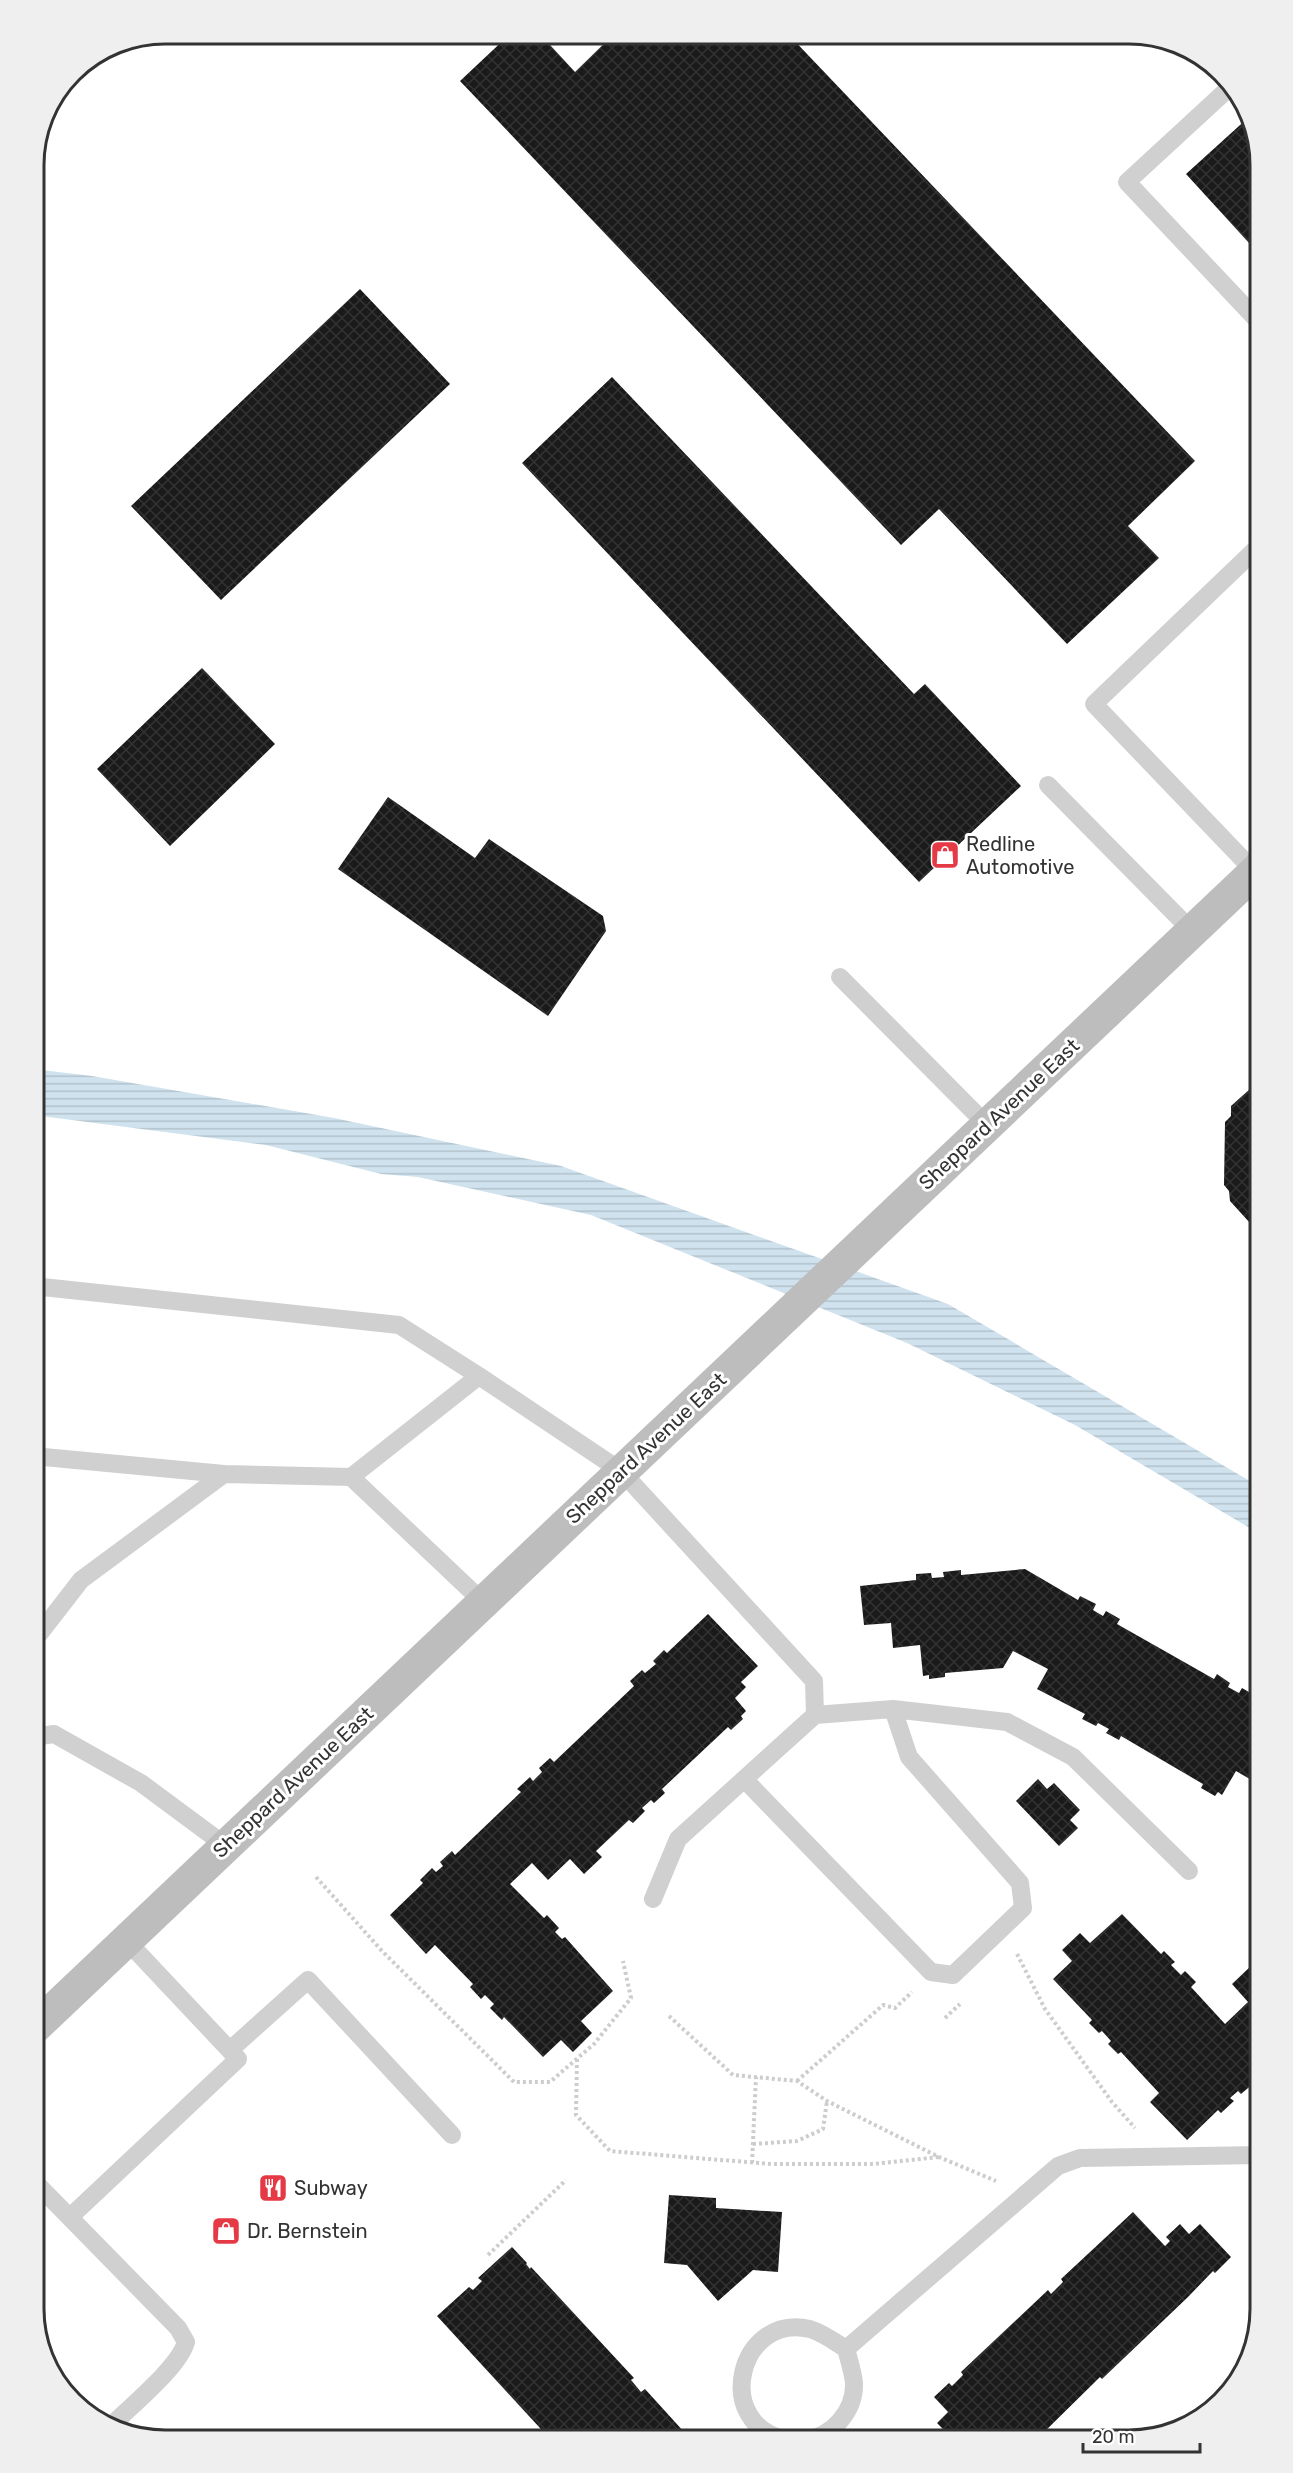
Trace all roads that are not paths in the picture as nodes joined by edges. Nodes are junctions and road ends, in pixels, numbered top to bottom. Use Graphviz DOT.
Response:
graph roads {
  1 [pos="1225,92"];
  2 [pos="1250,312"];
  3 [pos="1250,555"];
  4 [pos="1048,785"];
  5 [pos="1250,861"];
  6 [pos="1250,877"];
  7 [pos="1192,932"];
  8 [pos="840,977"];
  9 [pos="987,1125"];
  10 [pos="44,1287"];
  11 [pos="479,1376"];
  12 [pos="44,1457"];
  13 [pos="621,1471"];
  14 [pos="224,1474"];
  15 [pos="351,1477"];
  16 [pos="483,1602"];
  17 [pos="44,1628"];
  18 [pos="893,1709"];
  19 [pos="814,1715"];
  20 [pos="44,1735"];
  21 [pos="744,1779"];
  22 [pos="226,1846"];
  23 [pos="1189,1871"];
  24 [pos="654,1899"];
  25 [pos="126,1940"];
  26 [pos="44,2018"];
  27 [pos="230,2050"];
  28 [pos="452,2135"];
  29 [pos="1250,2155"];
  30 [pos="44,2191"];
  31 [pos="70,2217"];
  32 [pos="846,2349"];
  33 [pos="117,2419"];
  34 [pos="763,2430"];
  35 [pos="831,2430"];
  1 -- 2 [label="lane"];
  3 -- 5 [label="lane"];
  4 -- 7 [label="lane"];
  6 -- 7 [label="main road, Sheppard Avenue East"];
  7 -- 9 [label="main road, Sheppard Avenue East"];
  8 -- 9 [label="lane"];
  9 -- 13 [label="main road, Sheppard Avenue East"];
  10 -- 11 [label="lane"];
  11 -- 13 [label="lane"];
  11 -- 15 [label="lane"];
  12 -- 14 [label="lane"];
  13 -- 16 [label="main road, Sheppard Avenue East"];
  13 -- 19 [label="lane"];
  14 -- 15 [label="lane"];
  14 -- 17 [label="lane"];
  15 -- 16 [label="lane"];
  16 -- 22 [label="main road, Sheppard Avenue East"];
  18 -- 19 [label="lane"];
  18 -- 21 [label="lane"];
  18 -- 23 [label="lane"];
  19 -- 21 [label="lane"];
  20 -- 22 [label="lane"];
  21 -- 24 [label="lane"];
  22 -- 25 [label="main road, Sheppard Avenue East"];
  25 -- 26 [label="main road, Sheppard Avenue East"];
  25 -- 27 [label="lane"];
  27 -- 28 [label="lane"];
  27 -- 31 [label="lane"];
  29 -- 32 [label="lane"];
  30 -- 31 [label="lane"];
  31 -- 33 [label="lane"];
  32 -- 34 [label="lane"];
  32 -- 35 [label="lane"];
}
